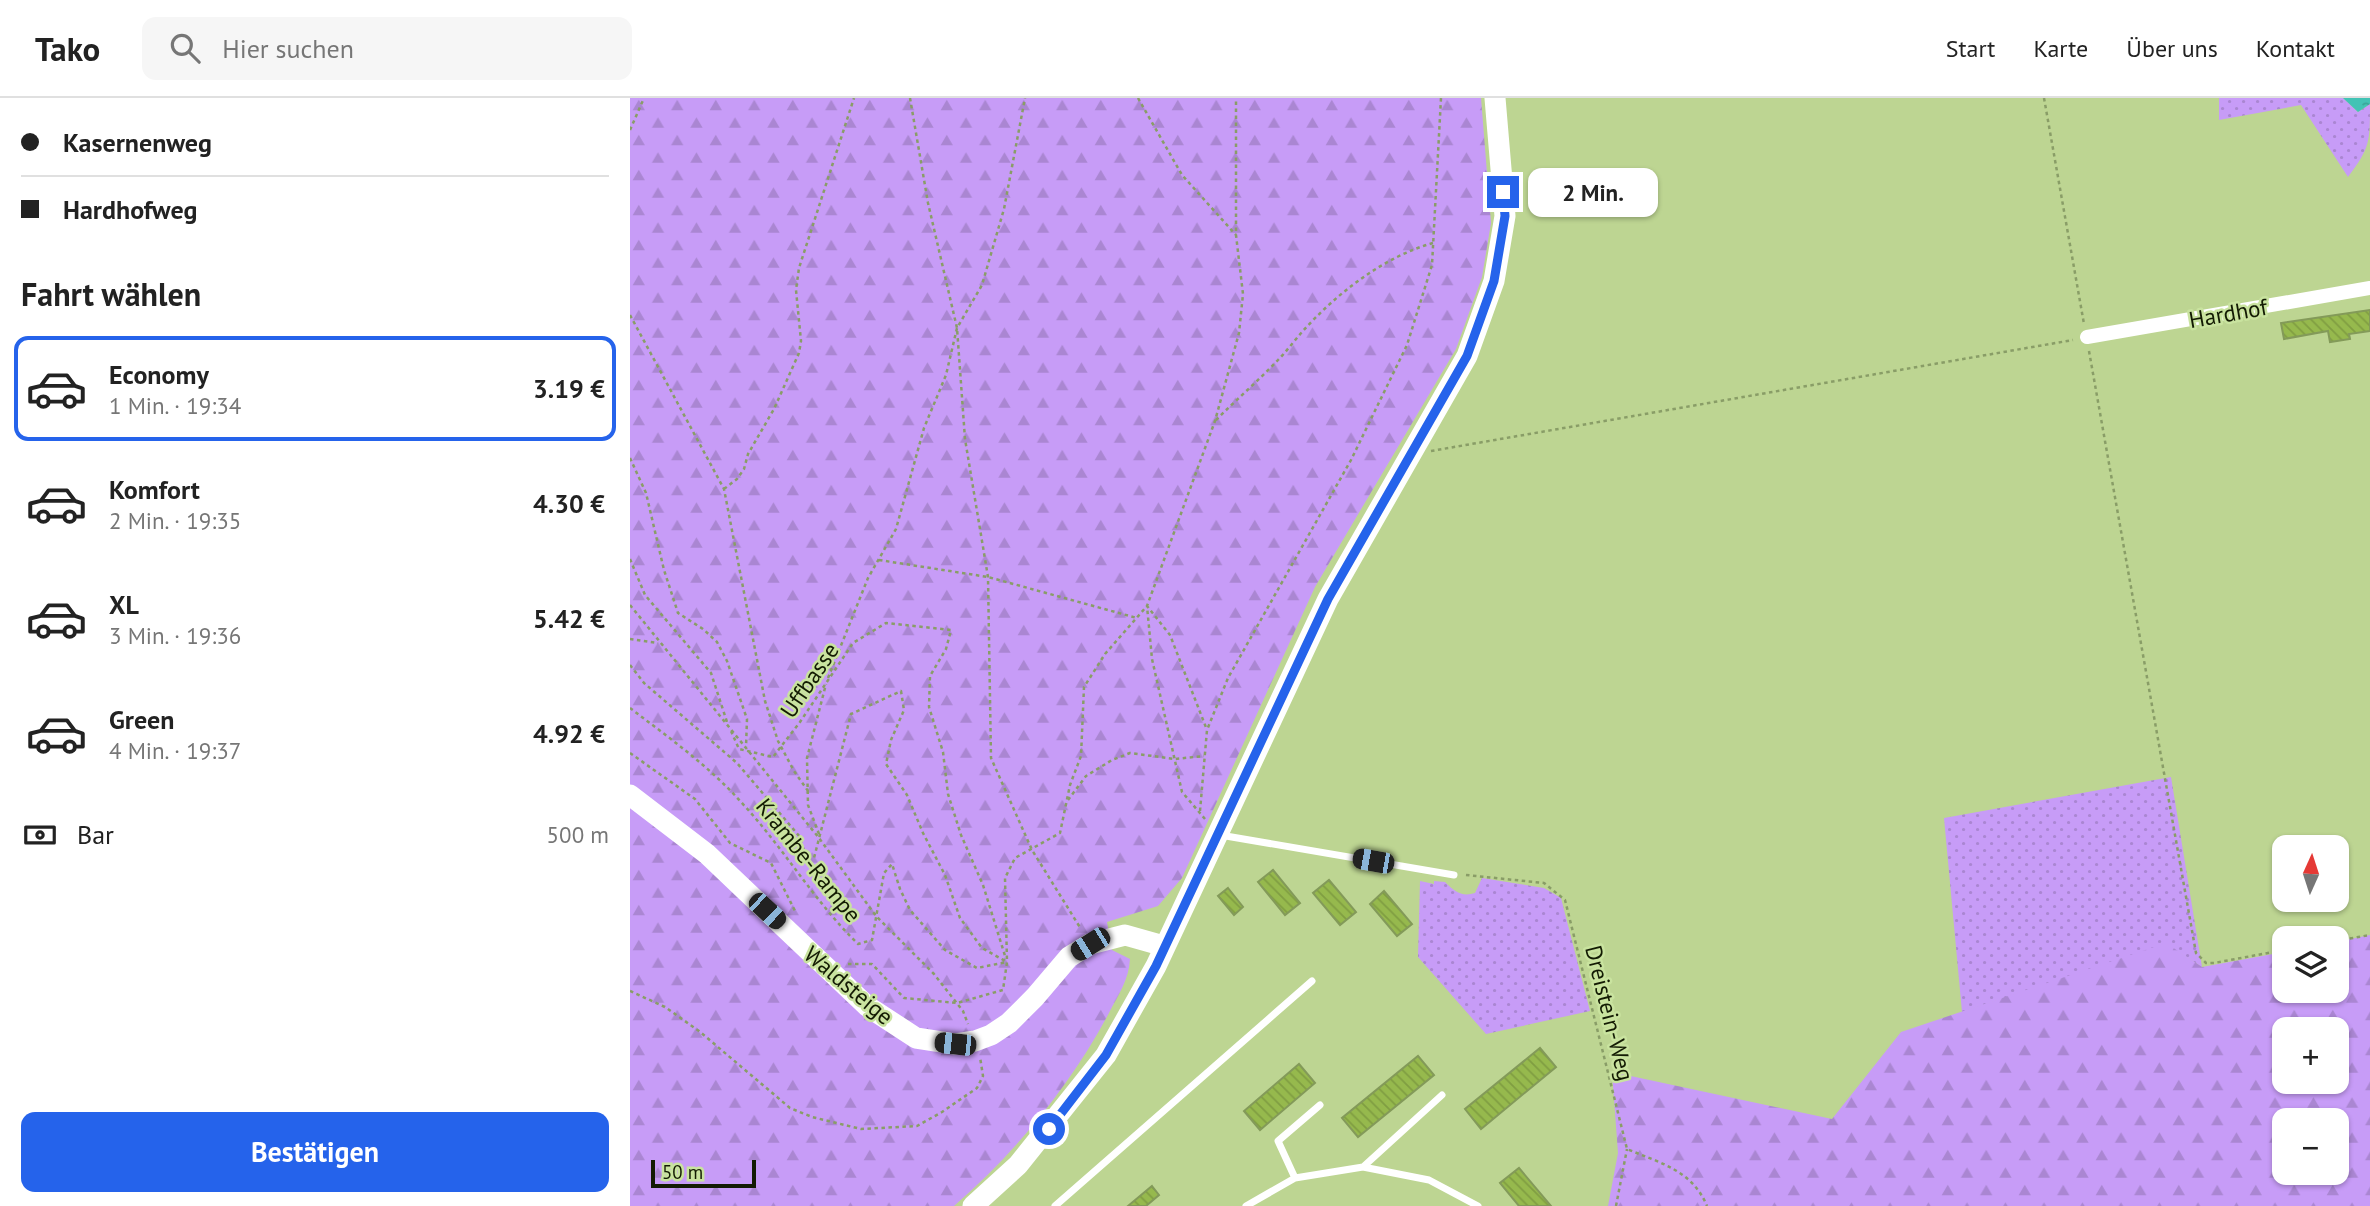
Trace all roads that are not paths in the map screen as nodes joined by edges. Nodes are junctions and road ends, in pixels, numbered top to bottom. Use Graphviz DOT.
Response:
graph roads {
  1 [pos="1495,98"];
  2 [pos="2370,288"];
  3 [pos="2087,338"];
  4 [pos="630,795"];
  5 [pos="1216,839"];
  6 [pos="1454,875"];
  7 [pos="1164,946"];
  8 [pos="1312,981"];
  9 [pos="1442,1095"];
  10 [pos="1320,1105"];
  11 [pos="1363,1167"];
  12 [pos="1295,1178"];
  13 [pos="973,1206"];
  14 [pos="1055,1206"];
  15 [pos="1246,1206"];
  16 [pos="1478,1206"];
  1 -- 5 [label="street"];
  2 -- 3 [label="street, Hardhof"];
  4 -- 7 [label="street, Waldsteige"];
  5 -- 6 [label="lane"];
  5 -- 7 [label="street"];
  7 -- 13 [label="street"];
  8 -- 14 [label="lane"];
  9 -- 11 [label="lane"];
  10 -- 12 [label="lane"];
  11 -- 12 [label="lane"];
  11 -- 16 [label="lane"];
  12 -- 15 [label="lane"];
}
